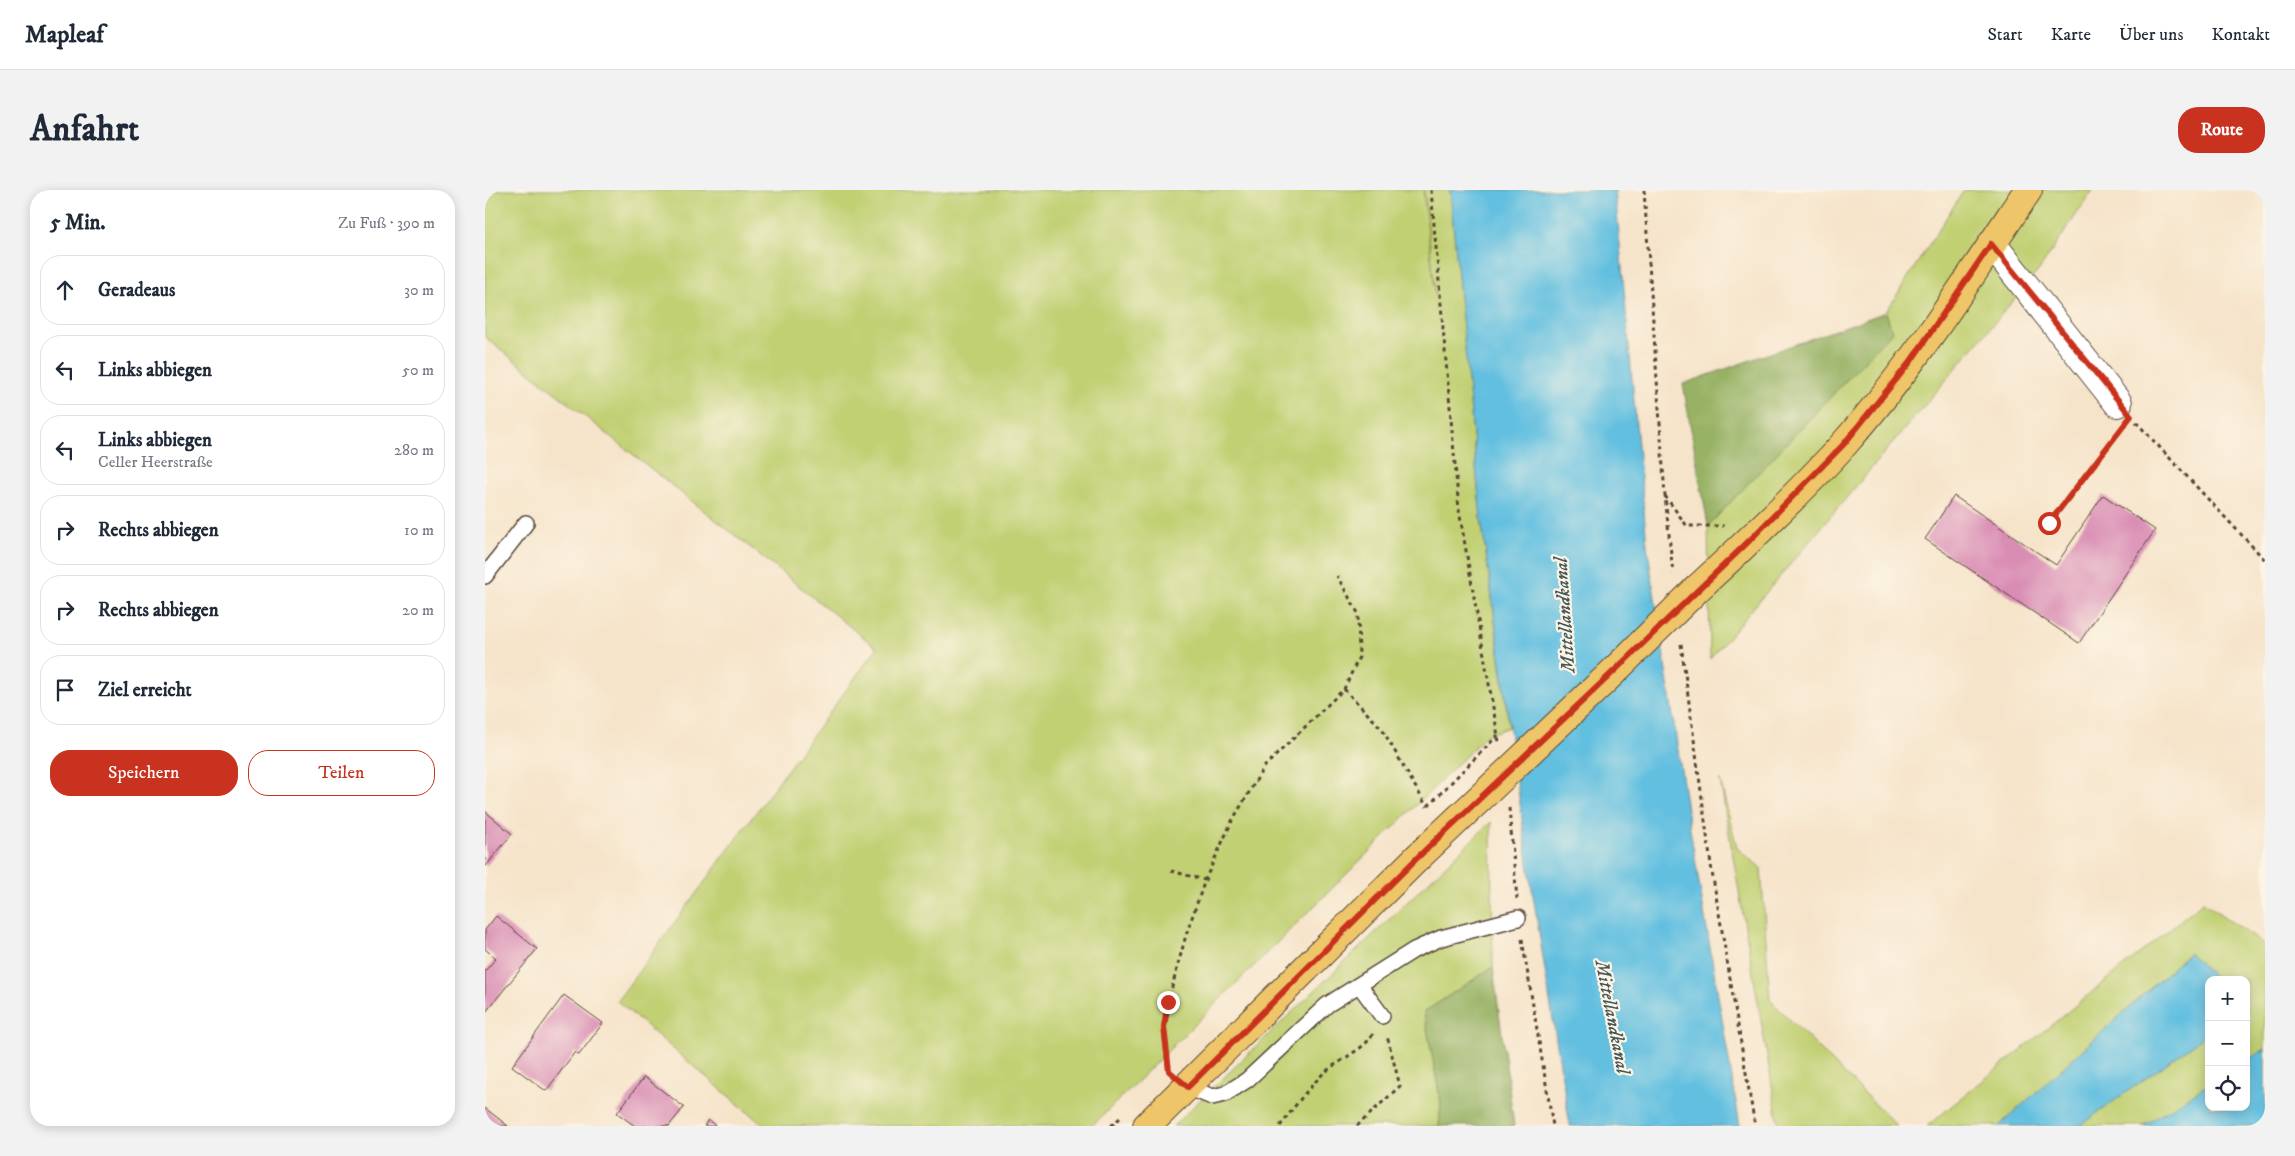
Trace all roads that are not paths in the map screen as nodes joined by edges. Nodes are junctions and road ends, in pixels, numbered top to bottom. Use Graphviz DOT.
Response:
graph roads {
  1 [pos="2028,190"];
  2 [pos="1991,244"];
  3 [pos="2124,409"];
  4 [pos="526,523"];
  5 [pos="485,576"];
  6 [pos="1518,918"];
  7 [pos="1360,986"];
  8 [pos="1382,1016"];
  9 [pos="1188,1087"];
  10 [pos="1147,1126"];
  1 -- 2 [label="main road"];
  2 -- 3 [label="street"];
  2 -- 9 [label="main road, bridge"];
  4 -- 5 [label="lane"];
  6 -- 7 [label="lane"];
  7 -- 8 [label="lane"];
  7 -- 9 [label="lane"];
  9 -- 10 [label="main road"];
}
